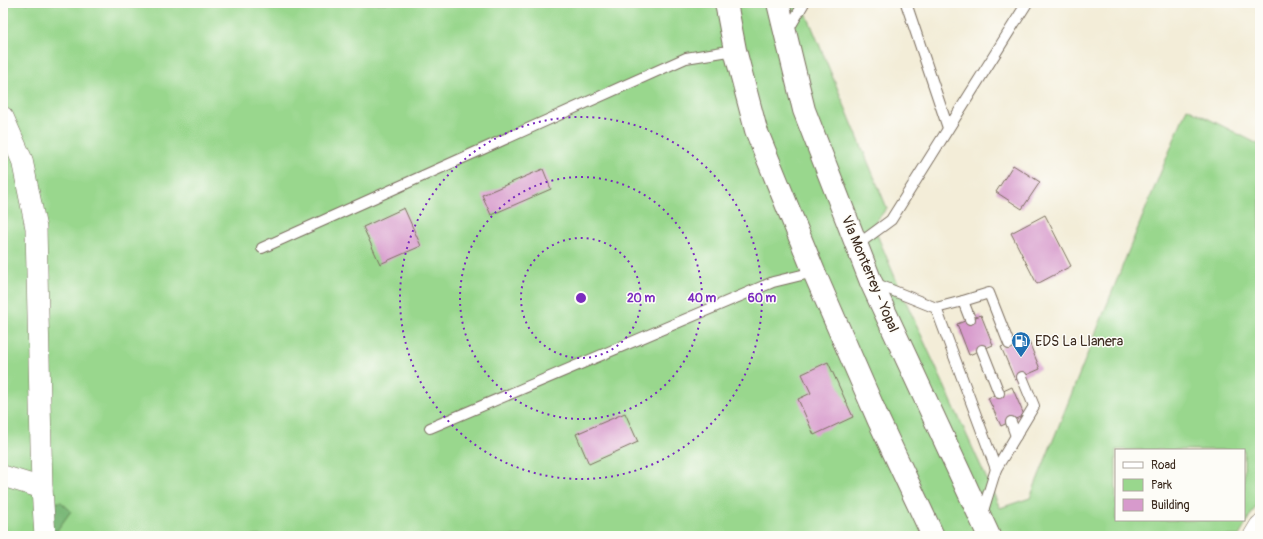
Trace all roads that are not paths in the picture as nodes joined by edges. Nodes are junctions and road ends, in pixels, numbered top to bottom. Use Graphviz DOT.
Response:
graph roads {
  1 [pos="726,3"];
  2 [pos="778,3"];
  3 [pos="804,3"];
  4 [pos="906,3"];
  5 [pos="1027,3"];
  6 [pos="786,34"];
  7 [pos="735,50"];
  8 [pos="4,119"];
  9 [pos="948,128"];
  10 [pos="857,245"];
  11 [pos="262,248"];
  12 [pos="814,272"];
  13 [pos="872,282"];
  14 [pos="963,301"];
  15 [pos="936,308"];
  16 [pos="970,319"];
  17 [pos="1009,344"];
  18 [pos="982,350"];
  19 [pos="1022,377"];
  20 [pos="999,393"];
  21 [pos="1011,422"];
  22 [pos="430,428"];
  23 [pos="1016,436"];
  24 [pos="996,469"];
  25 [pos="3,476"];
  26 [pos="42,488"];
  27 [pos="1260,526"];
  28 [pos="985,527"];
  29 [pos="45,536"];
  30 [pos="933,536"];
  31 [pos="1254,536"];
  1 -- 7 [label="main road"];
  2 -- 6 [label="main road, Vía Monterrey - Yopal"];
  3 -- 6 [label="lane"];
  4 -- 9 [label="lane"];
  5 -- 9 [label="lane"];
  6 -- 10 [label="main road, Vía Monterrey - Yopal"];
  7 -- 11 [label="lane"];
  7 -- 12 [label="main road"];
  8 -- 26 [label="street"];
  9 -- 10 [label="lane"];
  10 -- 13 [label="main road, Vía Monterrey - Yopal"];
  12 -- 22 [label="lane"];
  12 -- 30 [label="main road"];
  13 -- 15 [label="lane"];
  13 -- 28 [label="main road, Vía Monterrey - Yopal"];
  14 -- 15 [label="lane"];
  14 -- 16 [label="lane"];
  14 -- 17 [label="lane"];
  15 -- 24 [label="lane"];
  18 -- 20 [label="lane"];
  19 -- 23 [label="lane"];
  21 -- 23 [label="lane"];
  23 -- 24 [label="lane"];
  24 -- 28 [label="lane"];
  25 -- 26 [label="street"];
  26 -- 29 [label="street"];
  27 -- 31 [label="street"];
}
